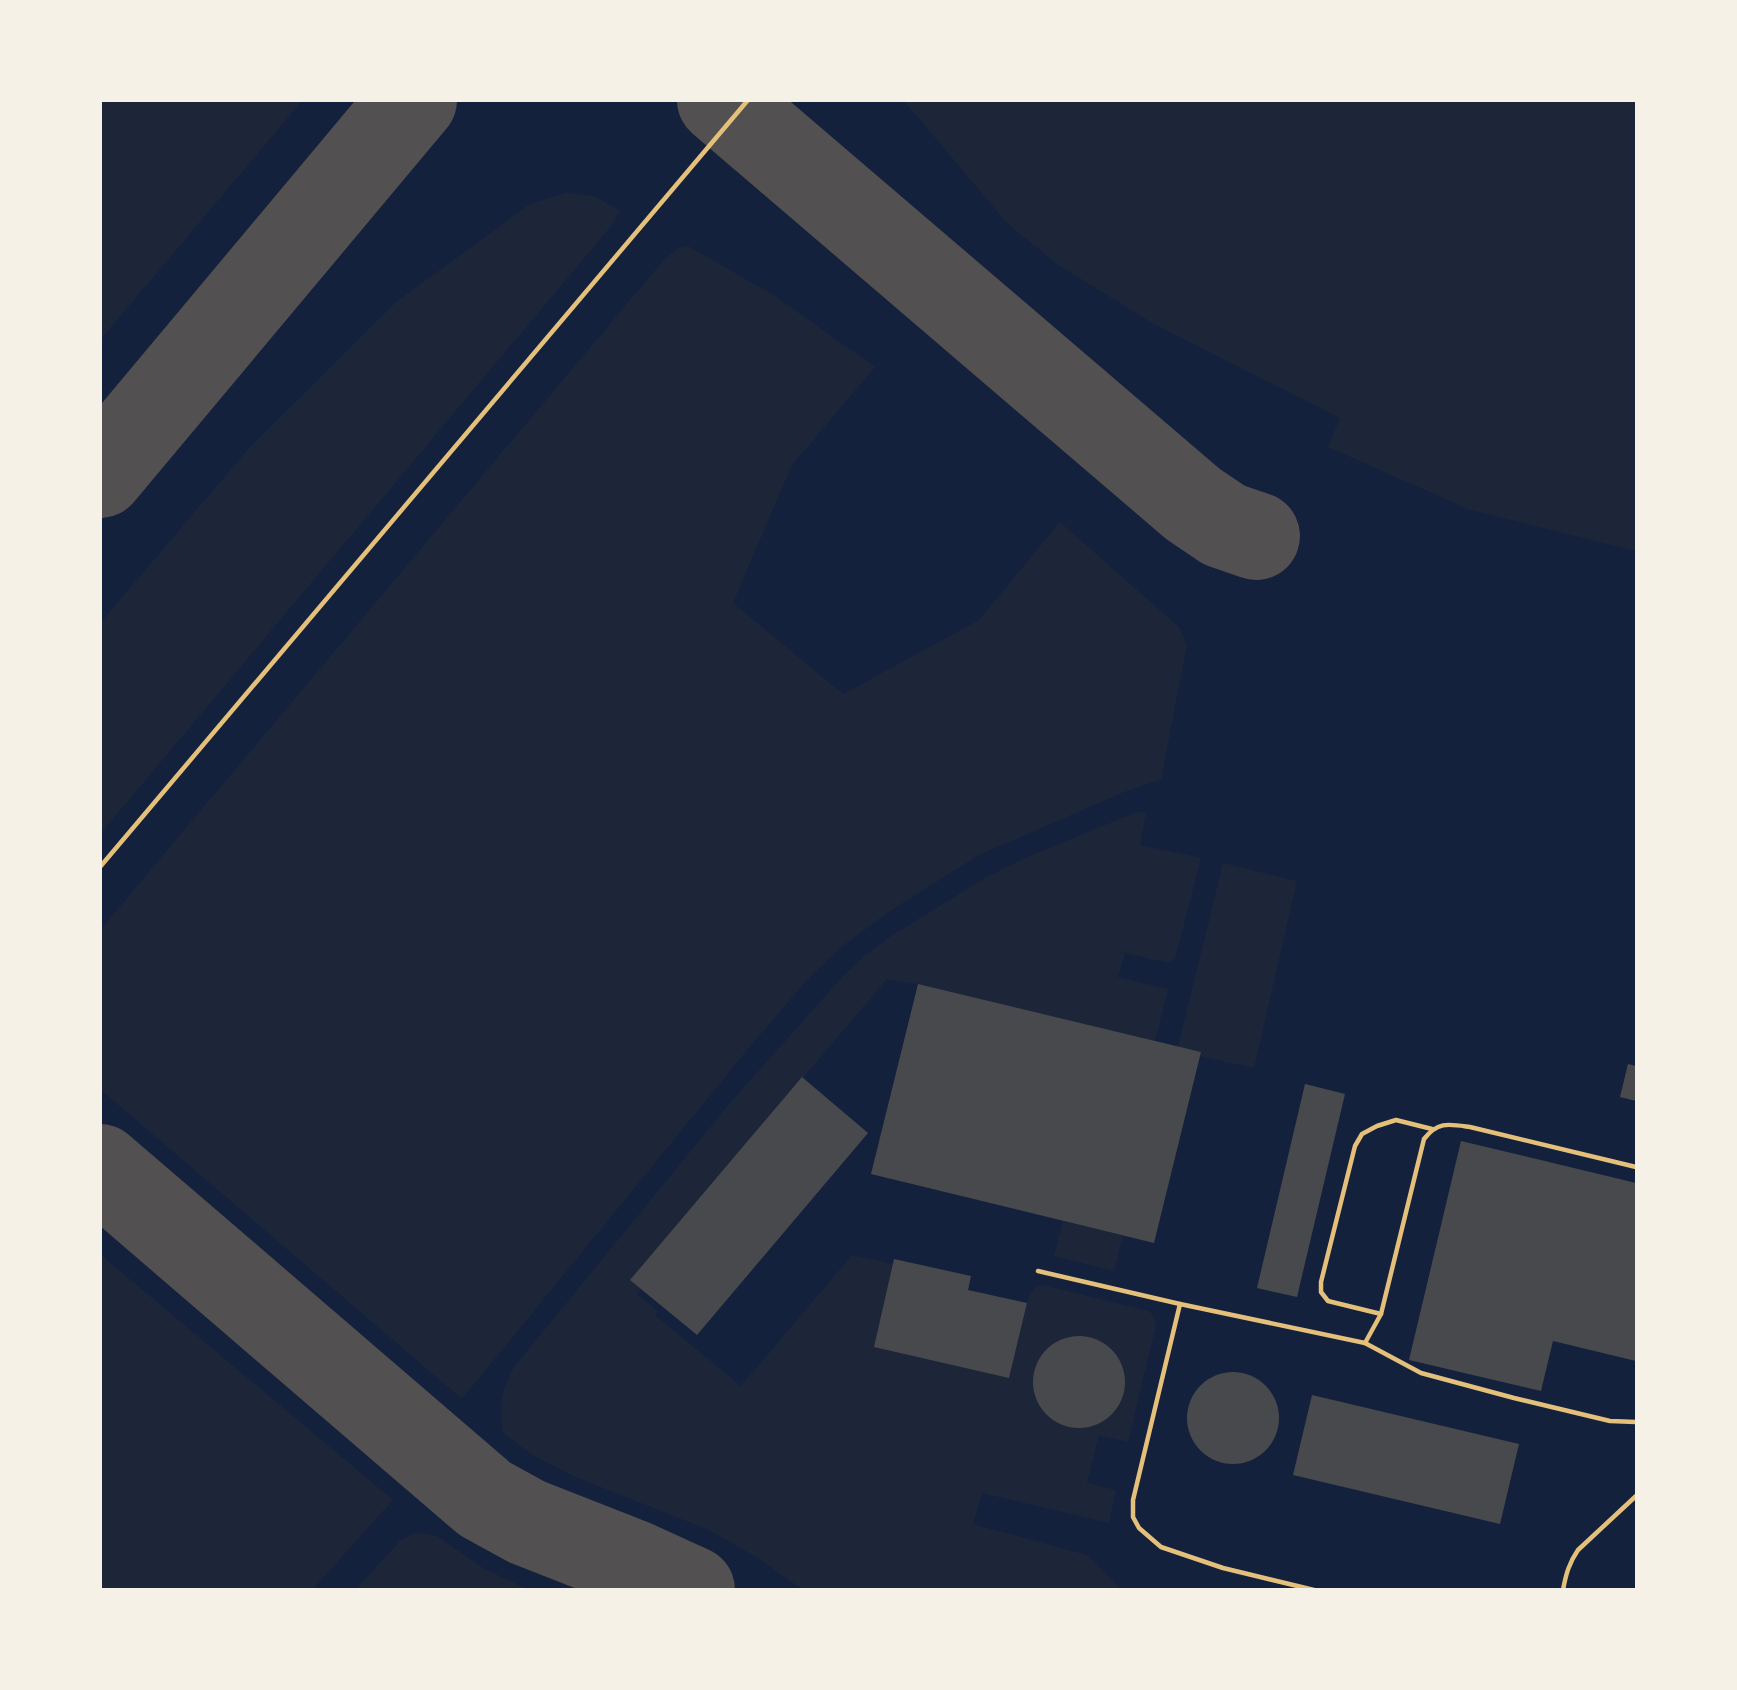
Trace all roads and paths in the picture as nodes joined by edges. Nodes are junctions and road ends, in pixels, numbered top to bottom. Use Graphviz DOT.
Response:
graph roads {
  1 [pos="748,100"];
  2 [pos="100,867"];
  3 [pos="1432,1129"];
  4 [pos="1636,1167"];
  5 [pos="1038,1270"];
  6 [pos="1180,1304"];
  7 [pos="1382,1314"];
  8 [pos="1365,1343"];
  9 [pos="1636,1422"];
  10 [pos="1636,1496"];
  11 [pos="1314,1590"];
  12 [pos="1563,1590"];
  1 -- 2 [label="lane"];
  3 -- 4 [label="lane"];
  3 -- 7 [label="lane"];
  3 -- 7 [label="lane"];
  5 -- 6 [label="lane"];
  6 -- 8 [label="lane"];
  6 -- 11 [label="lane"];
  7 -- 8 [label="lane"];
  8 -- 9 [label="lane"];
  10 -- 12 [label="lane"];
}
